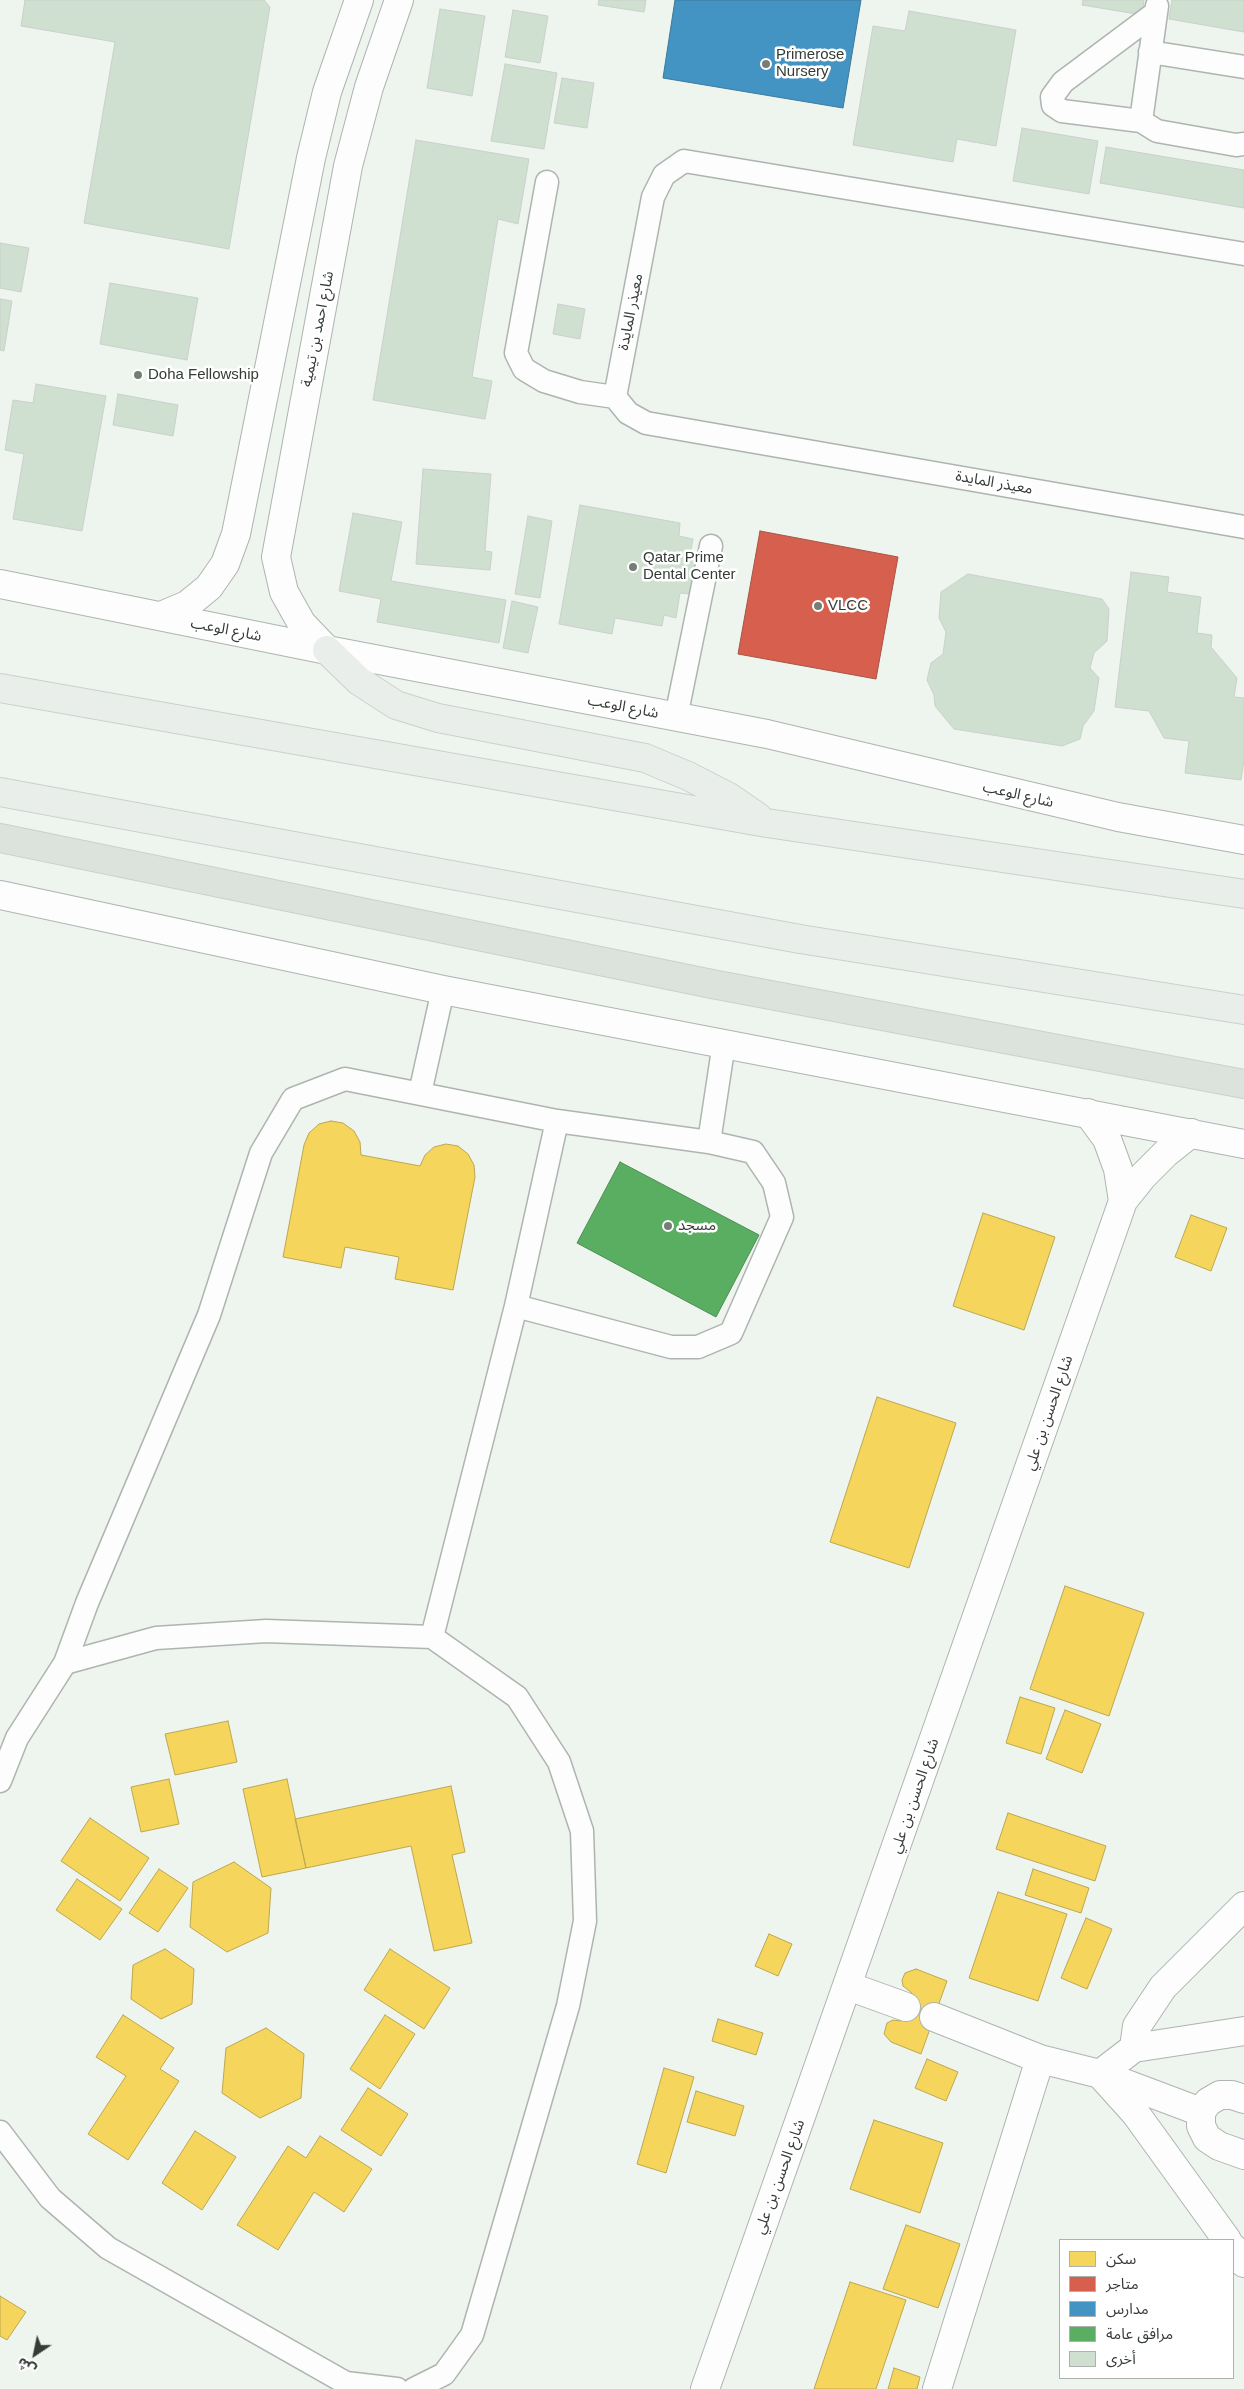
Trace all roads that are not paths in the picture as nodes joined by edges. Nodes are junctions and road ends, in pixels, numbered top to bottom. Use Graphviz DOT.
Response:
graph roads {
  1 [pos="359,0"];
  2 [pos="400,0"];
  3 [pos="1156,7"];
  4 [pos="1150,52"];
  5 [pos="1244,67"];
  6 [pos="1141,121"];
  7 [pos="1244,144"];
  8 [pos="547,182"];
  9 [pos="1244,254"];
  10 [pos="615,397"];
  11 [pos="1244,527"];
  12 [pos="711,546"];
  13 [pos="0,584"];
  14 [pos="161,616"];
  15 [pos="327,650"];
  16 [pos="0,688"];
  17 [pos="676,717"];
  18 [pos="0,792"];
  19 [pos="767,823"];
  20 [pos="0,838"];
  21 [pos="1244,840"];
  22 [pos="1244,894"];
  23 [pos="0,895"];
  24 [pos="443,990"];
  25 [pos="1244,1010"];
  26 [pos="724,1043"];
  27 [pos="1244,1084"];
  28 [pos="420,1093"];
  29 [pos="1088,1113"];
  30 [pos="557,1120"];
  31 [pos="1191,1134"];
  32 [pos="709,1142"];
  33 [pos="1244,1144"];
  34 [pos="1123,1201"];
  35 [pos="516,1306"];
  36 [pos="432,1637"];
  37 [pos="64,1663"];
  38 [pos="9,1734"];
  39 [pos="0,1780"];
  40 [pos="1244,1906"];
  41 [pos="848,1986"];
  42 [pos="906,2007"];
  43 [pos="934,2017"];
  44 [pos="1244,2031"];
  45 [pos="1134,2048"];
  46 [pos="1040,2059"];
  47 [pos="1100,2074"];
  48 [pos="1244,2098"];
  49 [pos="1201,2112"];
  50 [pos="0,2132"];
  51 [pos="1244,2156"];
  52 [pos="1226,2239"];
  53 [pos="1234,2249"];
  54 [pos="1244,2263"];
  55 [pos="397,2389"];
  56 [pos="414,2389"];
  57 [pos="705,2389"];
  58 [pos="937,2389"];
  1 -- 14 [label="street"];
  2 -- 15 [label="street, شارع احمد بن تيمية"];
  3 -- 4 [label="lane"];
  3 -- 6 [label="lane"];
  4 -- 5 [label="lane"];
  4 -- 6 [label="lane"];
  6 -- 7 [label="lane"];
  8 -- 10 [label="lane"];
  9 -- 10 [label="lane, معيذر المايدة"];
  10 -- 11 [label="lane, معيذر المايدة"];
  12 -- 17 [label="lane"];
  13 -- 14 [label="street, شارع الوعب"];
  14 -- 15 [label="street, شارع الوعب"];
  15 -- 17 [label="street, شارع الوعب"];
  15 -- 19 [label="main road"];
  16 -- 19 [label="main road"];
  17 -- 21 [label="street, شارع الوعب"];
  18 -- 25 [label="main road"];
  19 -- 22 [label="main road"];
  20 -- 27 [label="highway"];
  23 -- 24 [label="street"];
  24 -- 26 [label="street"];
  24 -- 28 [label="lane"];
  26 -- 29 [label="street"];
  26 -- 32 [label="lane"];
  28 -- 30 [label="lane"];
  28 -- 37 [label="lane"];
  29 -- 31 [label="street"];
  29 -- 34 [label="street, شارع الحسن بن علي"];
  30 -- 32 [label="lane"];
  30 -- 35 [label="lane"];
  31 -- 33 [label="street"];
  31 -- 34 [label="street, شارع الحسن بن علي"];
  32 -- 35 [label="lane"];
  34 -- 41 [label="street, شارع الحسن بن علي"];
  35 -- 36 [label="lane"];
  36 -- 37 [label="lane"];
  36 -- 56 [label="lane"];
  37 -- 38 [label="lane"];
  38 -- 39 [label="lane"];
  40 -- 45 [label="street"];
  41 -- 42 [label="street"];
  41 -- 57 [label="street, شارع الحسن بن علي"];
  43 -- 46 [label="street"];
  44 -- 45 [label="street"];
  45 -- 47 [label="street"];
  46 -- 47 [label="street"];
  46 -- 58 [label="street"];
  47 -- 49 [label="street"];
  47 -- 52 [label="street"];
  48 -- 49 [label="street"];
  49 -- 51 [label="street"];
  50 -- 55 [label="lane"];
  53 -- 54 [label="street"];
}
